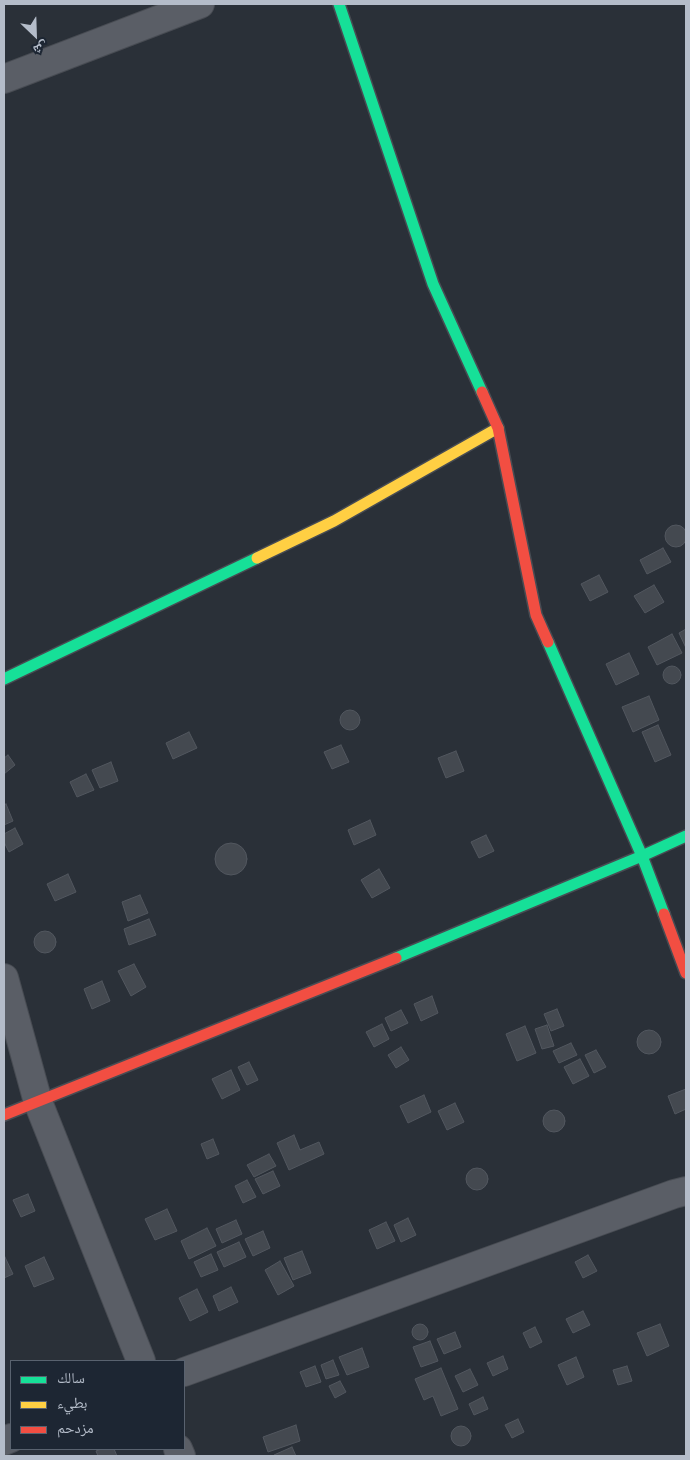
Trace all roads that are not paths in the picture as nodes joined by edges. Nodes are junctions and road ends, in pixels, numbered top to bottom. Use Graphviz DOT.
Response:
graph roads {
  1 [pos="200,4"];
  2 [pos="339,4"];
  3 [pos="4,78"];
  4 [pos="498,428"];
  5 [pos="4,679"];
  6 [pos="686,836"];
  7 [pos="642,856"];
  8 [pos="686,973"];
  9 [pos="4,978"];
  10 [pos="38,1102"];
  11 [pos="4,1115"];
  12 [pos="686,1191"];
  13 [pos="141,1360"];
  14 [pos="185,1372"];
  1 -- 3 [label="street"];
  2 -- 4 [label="street"];
  4 -- 5 [label="street"];
  4 -- 7 [label="street"];
  6 -- 7 [label="street"];
  7 -- 8 [label="street"];
  7 -- 10 [label="street"];
  9 -- 10 [label="street"];
  10 -- 11 [label="street"];
  10 -- 13 [label="street"];
  12 -- 14 [label="street"];
}
